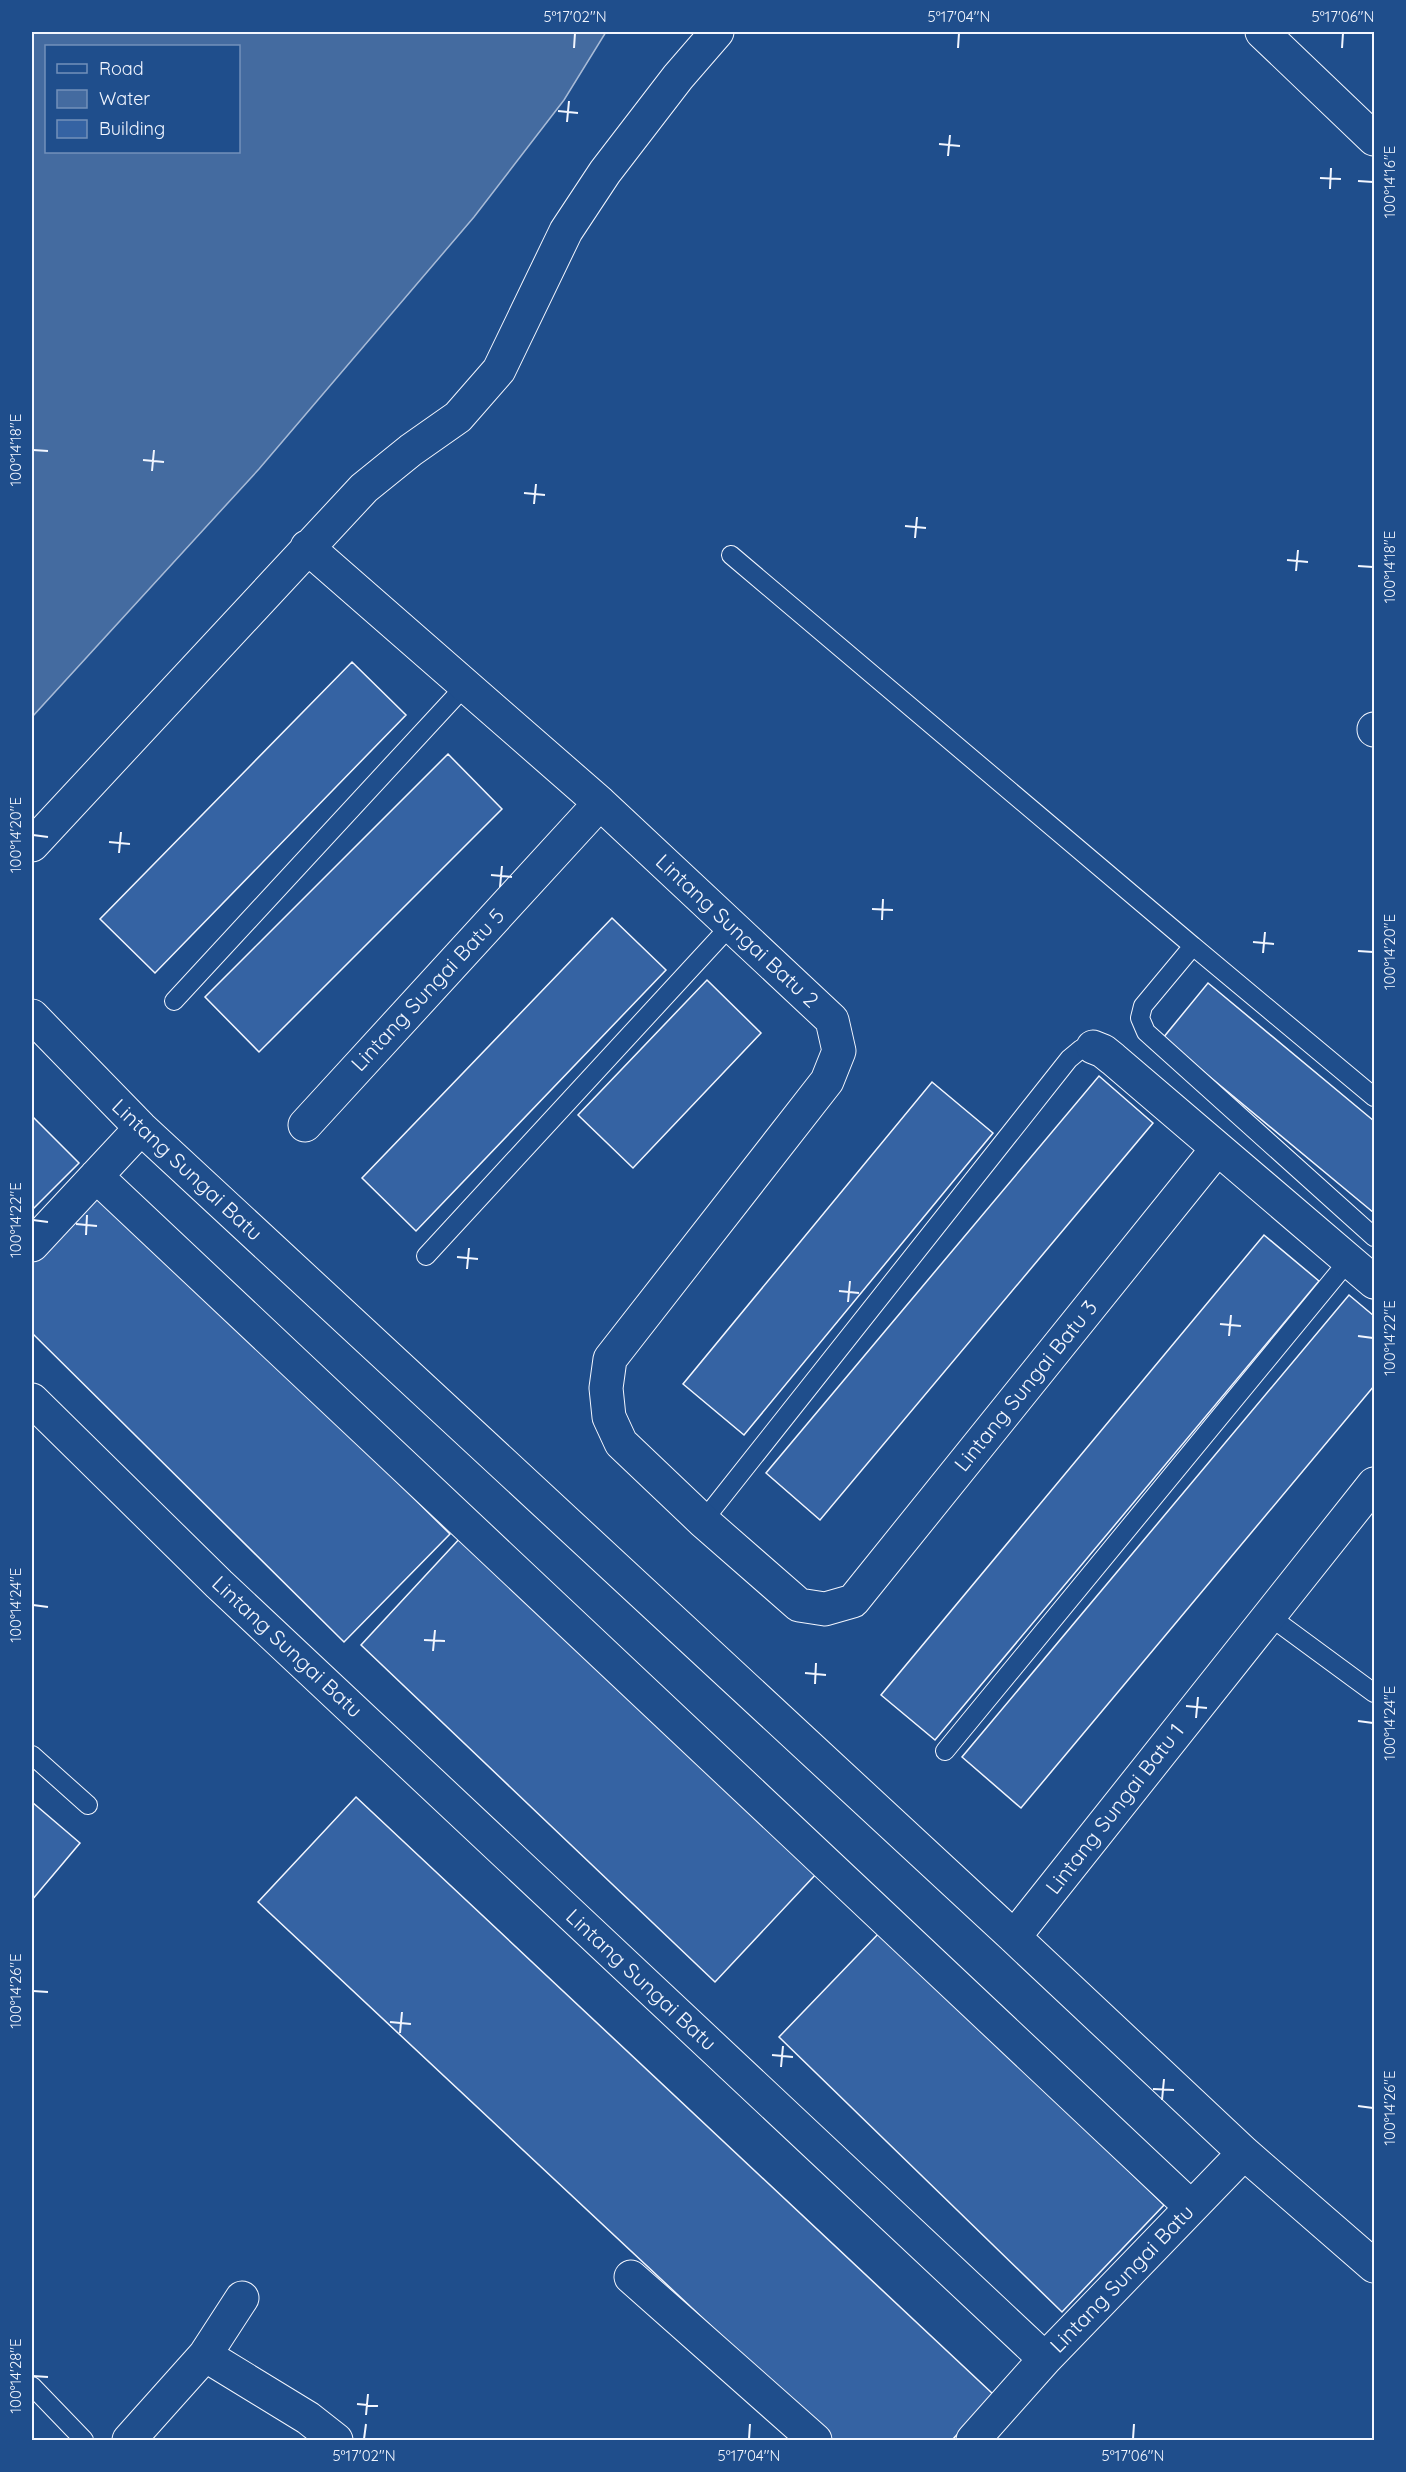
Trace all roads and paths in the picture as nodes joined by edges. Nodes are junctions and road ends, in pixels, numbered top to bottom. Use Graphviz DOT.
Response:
graph roads {
  1 [pos="717,32"];
  2 [pos="1262,32"];
  3 [pos="1374,139"];
  4 [pos="307,547"];
  5 [pos="730,555"];
  6 [pos="466,685"];
  7 [pos="600,803"];
  8 [pos="32,845"];
  9 [pos="731,925"];
  10 [pos="1193,946"];
  11 [pos="174,1001"];
  12 [pos="32,1016"];
  13 [pos="1093,1047"];
  14 [pos="1374,1097"];
  15 [pos="304,1125"];
  16 [pos="141,1128"];
  17 [pos="1217,1149"];
  18 [pos="96,1176"];
  19 [pos="1374,1237"];
  20 [pos="32,1245"];
  21 [pos="426,1257"];
  22 [pos="1349,1260"];
  23 [pos="1374,1282"];
  24 [pos="32,1400"];
  25 [pos="1374,1484"];
  26 [pos="703,1521"];
  27 [pos="825,1609"];
  28 [pos="1269,1615"];
  29 [pos="1374,1694"];
  30 [pos="945,1751"];
  31 [pos="32,1755"];
  32 [pos="88,1805"];
  33 [pos="1014,1937"];
  34 [pos="1244,2153"];
  35 [pos="1191,2207"];
  36 [pos="1374,2266"];
  37 [pos="631,2277"];
  38 [pos="242,2298"];
  39 [pos="205,2355"];
  40 [pos="1045,2360"];
  41 [pos="32,2386"];
  42 [pos="84,2440"];
  43 [pos="129,2440"];
  44 [pos="336,2440"];
  45 [pos="815,2440"];
  46 [pos="973,2440"];
  1 -- 4 [label="street"];
  2 -- 3 [label="street"];
  4 -- 6 [label="street, Lintang Sungai Batu 2"];
  4 -- 8 [label="street"];
  5 -- 10 [label="lane"];
  6 -- 7 [label="street, Lintang Sungai Batu 2"];
  6 -- 11 [label="lane"];
  7 -- 9 [label="street, Lintang Sungai Batu 2"];
  7 -- 15 [label="street, Lintang Sungai Batu 5"];
  9 -- 21 [label="lane"];
  9 -- 26 [label="street, Lintang Sungai Batu 2"];
  10 -- 14 [label="lane"];
  10 -- 19 [label="lane"];
  12 -- 16 [label="street, Lintang Sungai Batu"];
  13 -- 17 [label="street"];
  13 -- 26 [label="lane"];
  16 -- 18 [label="street"];
  16 -- 33 [label="street, Lintang Sungai Batu"];
  17 -- 22 [label="street"];
  17 -- 27 [label="street, Lintang Sungai Batu 3"];
  18 -- 20 [label="street"];
  18 -- 35 [label="street"];
  22 -- 23 [label="street"];
  22 -- 30 [label="lane"];
  24 -- 40 [label="street, Lintang Sungai Batu"];
  25 -- 28 [label="street, Lintang Sungai Batu 1"];
  26 -- 27 [label="street, Lintang Sungai Batu 2"];
  28 -- 29 [label="lane"];
  28 -- 33 [label="street, Lintang Sungai Batu 1"];
  31 -- 32 [label="lane"];
  33 -- 34 [label="street, Lintang Sungai Batu"];
  34 -- 35 [label="street, Lintang Sungai Batu"];
  34 -- 36 [label="street, Lintang Sungai Batu"];
  35 -- 40 [label="street, Lintang Sungai Batu"];
  37 -- 45 [label="street"];
  38 -- 39 [label="street"];
  39 -- 43 [label="street"];
  39 -- 44 [label="street"];
  40 -- 46 [label="street"];
  41 -- 42 [label="lane"];
}
